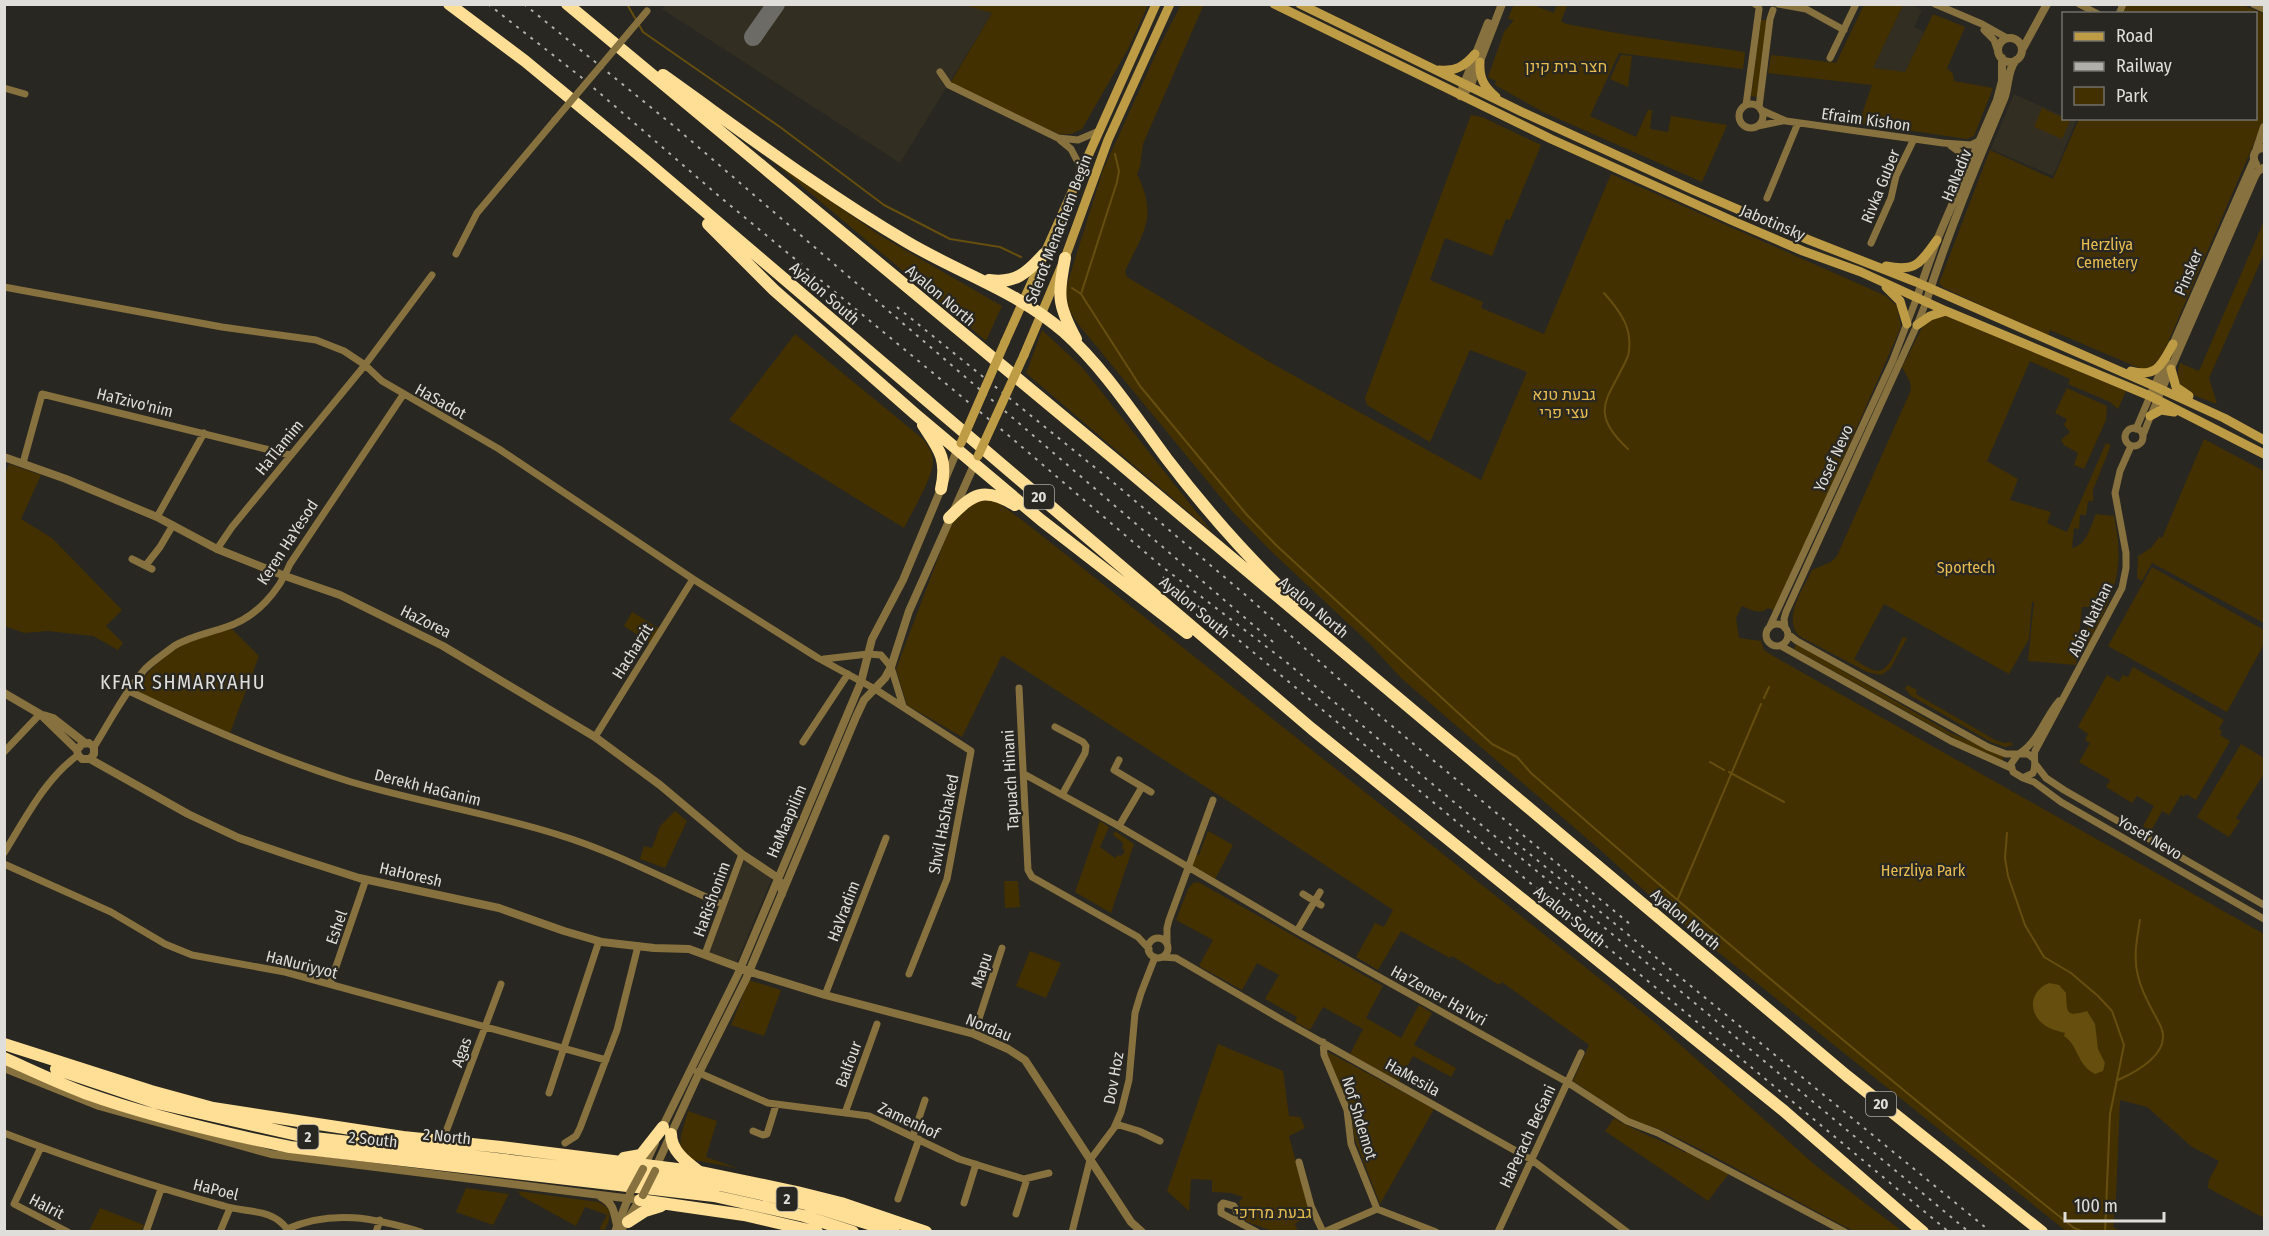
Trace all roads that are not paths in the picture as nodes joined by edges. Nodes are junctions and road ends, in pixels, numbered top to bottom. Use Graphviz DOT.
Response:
graph roads {
  1 [pos="449,4"];
  2 [pos="567,4"];
  3 [pos="1156,4"];
  4 [pos="1170,4"];
  5 [pos="1274,4"];
  6 [pos="1300,4"];
  7 [pos="1496,4"];
  8 [pos="1502,4"];
  9 [pos="1856,4"];
  10 [pos="1935,4"];
  11 [pos="2046,4"];
  12 [pos="2079,4"];
  13 [pos="2255,4"];
  14 [pos="1757,6"];
  15 [pos="1776,6"];
  16 [pos="1950,7"];
  17 [pos="2265,8"];
  18 [pos="647,11"];
  19 [pos="2094,12"];
  20 [pos="1975,22"];
  21 [pos="595,27"];
  22 [pos="1844,30"];
  23 [pos="2011,38"];
  24 [pos="2022,50"];
  25 [pos="2000,55"];
  26 [pos="1477,58"];
  27 [pos="1830,58"];
  28 [pos="2016,60"];
  29 [pos="1430,68"];
  30 [pos="940,72"];
  31 [pos="1466,86"];
  32 [pos="4,88"];
  33 [pos="24,94"];
  34 [pos="1460,96"];
  35 [pos="1504,104"];
  36 [pos="1746,105"];
  37 [pos="1760,109"];
  38 [pos="1786,121"];
  39 [pos="1798,123"];
  40 [pos="1758,126"];
  41 [pos="2265,127"];
  42 [pos="1099,131"];
  43 [pos="1058,138"];
  44 [pos="1914,139"];
  45 [pos="1979,141"];
  46 [pos="1943,143"];
  47 [pos="2258,153"];
  48 [pos="646,161"];
  49 [pos="2264,168"];
  50 [pos="1082,170"];
  51 [pos="1962,179"];
  52 [pos="1767,198"];
  53 [pos="1937,240"];
  54 [pos="1871,243"];
  55 [pos="456,254"];
  56 [pos="1044,254"];
  57 [pos="1065,258"];
  58 [pos="1866,262"];
  59 [pos="1860,272"];
  60 [pos="432,275"];
  61 [pos="981,279"];
  62 [pos="4,287"];
  63 [pos="1926,288"];
  64 [pos="1921,300"];
  65 [pos="1024,302"];
  66 [pos="1946,311"];
  67 [pos="1042,315"];
  68 [pos="1907,324"];
  69 [pos="1917,325"];
  70 [pos="2174,344"];
  71 [pos="1082,350"];
  72 [pos="364,365"];
  73 [pos="2110,367"];
  74 [pos="2171,369"];
  75 [pos="2158,388"];
  76 [pos="403,395"];
  77 [pos="2153,398"];
  78 [pos="2185,413"];
  79 [pos="915,414"];
  80 [pos="2150,416"];
  81 [pos="2224,418"];
  82 [pos="2136,429"];
  83 [pos="204,433"];
  84 [pos="2143,435"];
  85 [pos="2265,440"];
  86 [pos="960,446"];
  87 [pos="2131,446"];
  88 [pos="2265,454"];
  89 [pos="290,455"];
  90 [pos="4,457"];
  91 [pos="976,460"];
  92 [pos="23,463"];
  93 [pos="940,489"];
  94 [pos="157,517"];
  95 [pos="950,518"];
  96 [pos="1041,519"];
  97 [pos="173,525"];
  98 [pos="217,549"];
  99 [pos="132,559"];
  100 [pos="285,576"];
  101 [pos="693,579"];
  102 [pos="1769,628"];
  103 [pos="1787,631"];
  104 [pos="1780,646"];
  105 [pos="868,654"];
  106 [pos="818,658"];
  107 [pos="891,668"];
  108 [pos="848,674"];
  109 [pos="861,682"];
  110 [pos="1019,688"];
  111 [pos="875,689"];
  112 [pos="129,691"];
  113 [pos="4,693"];
  114 [pos="2065,697"];
  115 [pos="905,709"];
  116 [pos="40,714"];
  117 [pos="1055,727"];
  118 [pos="1312,729"];
  119 [pos="1434,729"];
  120 [pos="594,737"];
  121 [pos="85,742"];
  122 [pos="803,742"];
  123 [pos="94,747"];
  124 [pos="4,752"];
  125 [pos="78,752"];
  126 [pos="2019,754"];
  127 [pos="90,759"];
  128 [pos="1119,760"];
  129 [pos="2034,762"];
  130 [pos="2011,768"];
  131 [pos="1024,774"];
  132 [pos="2023,778"];
  133 [pos="1142,787"];
  134 [pos="1151,792"];
  135 [pos="1062,795"];
  136 [pos="1213,800"];
  137 [pos="1119,826"];
  138 [pos="886,838"];
  139 [pos="4,853"];
  140 [pos="742,854"];
  141 [pos="4,864"];
  142 [pos="1188,869"];
  143 [pos="778,878"];
  144 [pos="366,879"];
  145 [pos="1320,892"];
  146 [pos="782,894"];
  147 [pos="1303,894"];
  148 [pos="1318,903"];
  149 [pos="722,904"];
  150 [pos="2265,905"];
  151 [pos="2265,919"];
  152 [pos="1169,920"];
  153 [pos="1297,931"];
  154 [pos="1138,937"];
  155 [pos="1155,939"];
  156 [pos="599,941"];
  157 [pos="1168,945"];
  158 [pos="638,946"];
  159 [pos="1002,948"];
  160 [pos="1149,949"];
  161 [pos="705,954"];
  162 [pos="1159,957"];
  163 [pos="1176,958"];
  164 [pos="745,969"];
  165 [pos="909,974"];
  166 [pos="330,984"];
  167 [pos="501,984"];
  168 [pos="825,995"];
  169 [pos="877,1024"];
  170 [pos="485,1026"];
  171 [pos="974,1034"];
  172 [pos="1323,1042"];
  173 [pos="4,1044"];
  174 [pos="564,1048"];
  175 [pos="1581,1053"];
  176 [pos="4,1058"];
  177 [pos="606,1060"];
  178 [pos="694,1064"];
  179 [pos="4,1068"];
  180 [pos="699,1074"];
  181 [pos="1567,1082"];
  182 [pos="549,1093"];
  183 [pos="925,1100"];
  184 [pos="776,1105"];
  185 [pos="845,1113"];
  186 [pos="1116,1124"];
  187 [pos="447,1129"];
  188 [pos="667,1130"];
  189 [pos="753,1131"];
  190 [pos="4,1133"];
  191 [pos="916,1137"];
  192 [pos="1160,1141"];
  193 [pos="565,1143"];
  194 [pos="41,1147"];
  195 [pos="610,1160"];
  196 [pos="1090,1160"];
  197 [pos="1532,1160"];
  198 [pos="1299,1162"];
  199 [pos="976,1164"];
  200 [pos="650,1167"];
  201 [pos="701,1172"];
  202 [pos="1049,1173"];
  203 [pos="1027,1179"];
  204 [pos="161,1189"];
  205 [pos="598,1196"];
  206 [pos="635,1197"];
  207 [pos="898,1198"];
  208 [pos="964,1203"];
  209 [pos="667,1204"];
  210 [pos="230,1208"];
  211 [pos="1377,1209"];
  212 [pos="1016,1214"];
  213 [pos="380,1220"];
  214 [pos="1242,1224"];
  215 [pos="620,1228"];
  216 [pos="287,1231"];
  217 [pos="68,1232"];
  218 [pos="146,1232"];
  219 [pos="220,1232"];
  220 [pos="376,1232"];
  221 [pos="421,1232"];
  222 [pos="817,1232"];
  223 [pos="853,1232"];
  224 [pos="894,1232"];
  225 [pos="926,1232"];
  226 [pos="1072,1232"];
  227 [pos="1142,1232"];
  228 [pos="1257,1232"];
  229 [pos="1324,1232"];
  230 [pos="1436,1232"];
  231 [pos="1498,1232"];
  232 [pos="1627,1232"];
  233 [pos="1845,1232"];
  234 [pos="1923,1232"];
  235 [pos="2042,1232"];
  1 -- 48 [label="highway, Ayalon South / 20"];
  2 -- 21 [label="highway, Ayalon North / 20"];
  3 -- 42 [label="main road, Sderot Menachem Begin"];
  4 -- 57 [label="main road, Sderot Menachem Begin"];
  5 -- 34 [label="main road, Jabotinsky"];
  6 -- 29 [label="main road, Jabotinsky"];
  7 -- 26 [label="street"];
  8 -- 26 [label="street"];
  9 -- 22 [label="street"];
  10 -- 16 [label="street"];
  11 -- 23 [label="street"];
  11 -- 24 [label="street"];
  12 -- 19 [label="street"];
  13 -- 17 [label="street"];
  14 -- 15 [label="street"];
  14 -- 36 [label="street"];
  15 -- 22 [label="street"];
  15 -- 37 [label="street"];
  16 -- 20 [label="street"];
  18 -- 55 [label="street, bridge"];
  20 -- 23 [label="street"];
  20 -- 25 [label="street"];
  21 -- 61 [label="highway"];
  21 -- 119 [label="highway, Ayalon North / 20"];
  22 -- 27 [label="street"];
  23 -- 24 [label="street"];
  23 -- 25 [label="street"];
  24 -- 28 [label="street"];
  25 -- 28 [label="street"];
  25 -- 45 [label="street, HaNadiv"];
  26 -- 29 [label="main road"];
  26 -- 31 [label="street"];
  26 -- 35 [label="main road"];
  28 -- 63 [label="street, HaNadiv"];
  29 -- 31 [label="main road, Jabotinsky"];
  30 -- 43 [label="street"];
  31 -- 34 [label="street"];
  31 -- 35 [label="main road, Jabotinsky"];
  32 -- 33 [label="street"];
  34 -- 59 [label="main road, Jabotinsky"];
  35 -- 58 [label="main road, Jabotinsky"];
  36 -- 37 [label="street"];
  36 -- 40 [label="street"];
  37 -- 38 [label="street, Efraim Kishon"];
  37 -- 40 [label="street"];
  38 -- 39 [label="street, Efraim Kishon"];
  38 -- 40 [label="street, Efraim Kishon"];
  39 -- 44 [label="street, Efraim Kishon"];
  39 -- 52 [label="street"];
  41 -- 47 [label="street, Pinsker"];
  42 -- 43 [label="street"];
  42 -- 50 [label="main road, Sderot Menachem Begin"];
  43 -- 50 [label="street"];
  44 -- 46 [label="street, Efraim Kishon"];
  44 -- 54 [label="street, Rivka Guber"];
  45 -- 46 [label="street, Efraim Kishon"];
  45 -- 51 [label="street, HaNadiv"];
  46 -- 51 [label="street"];
  47 -- 49 [label="street"];
  47 -- 70 [label="street, Pinsker"];
  48 -- 79 [label="highway"];
  48 -- 118 [label="highway, Ayalon South / 20"];
  49 -- 74 [label="street, Pinsker"];
  50 -- 56 [label="main road, Sderot Menachem Begin"];
  51 -- 53 [label="street, HaNadiv"];
  53 -- 58 [label="main road"];
  53 -- 63 [label="street, HaNadiv"];
  56 -- 61 [label="highway"];
  56 -- 65 [label="main road, Sderot Menachem Begin"];
  57 -- 67 [label="main road, Sderot Menachem Begin"];
  57 -- 71 [label="highway"];
  58 -- 63 [label="main road, Jabotinsky"];
  59 -- 64 [label="main road, Jabotinsky"];
  59 -- 68 [label="main road"];
  60 -- 72 [label="street, HaTlamim"];
  61 -- 65 [label="highway"];
  62 -- 72 [label="street, HaSadot"];
  63 -- 64 [label="street, HaNadiv"];
  63 -- 73 [label="main road, Jabotinsky"];
  64 -- 66 [label="main road, Jabotinsky"];
  64 -- 68 [label="street, Yosef Nevo"];
  64 -- 69 [label="street, Yosef Nevo"];
  65 -- 67 [label="highway"];
  65 -- 86 [label="main road, Sderot Menachem Begin, bridge"];
  66 -- 69 [label="main road"];
  66 -- 77 [label="main road, Jabotinsky"];
  67 -- 71 [label="highway"];
  67 -- 91 [label="main road, Sderot Menachem Begin, bridge"];
  68 -- 102 [label="street, Yosef Nevo"];
  69 -- 103 [label="street, Yosef Nevo"];
  70 -- 73 [label="main road"];
  70 -- 75 [label="street, Pinsker"];
  71 -- 119 [label="highway"];
  72 -- 76 [label="street, HaSadot"];
  72 -- 89 [label="street, HaTlamim"];
  73 -- 75 [label="main road, Jabotinsky"];
  74 -- 75 [label="street, Pinsker"];
  74 -- 81 [label="main road"];
  75 -- 77 [label="street, Pinsker"];
  75 -- 81 [label="main road, Jabotinsky"];
  76 -- 100 [label="street, Keren HaYesod"];
  76 -- 101 [label="street, HaSadot"];
  77 -- 78 [label="main road, Jabotinsky"];
  77 -- 80 [label="street"];
  77 -- 82 [label="street"];
  78 -- 80 [label="main road"];
  78 -- 88 [label="main road, Jabotinsky"];
  79 -- 86 [label="highway"];
  79 -- 93 [label="highway"];
  80 -- 84 [label="street"];
  81 -- 85 [label="main road, Jabotinsky"];
  82 -- 84 [label="street"];
  82 -- 87 [label="street"];
  83 -- 89 [label="street, HaTzivo'nim"];
  83 -- 92 [label="street, HaTzivo'nim"];
  83 -- 94 [label="street"];
  84 -- 87 [label="street"];
  86 -- 91 [label="highway"];
  86 -- 93 [label="street, HaMaapilim"];
  87 -- 114 [label="street, Abie Nathan"];
  89 -- 98 [label="street, HaTlamim"];
  90 -- 92 [label="street, HaZorea"];
  91 -- 95 [label="street, HaMaapilim"];
  91 -- 96 [label="highway"];
  92 -- 94 [label="street, HaZorea"];
  93 -- 105 [label="street, HaMaapilim"];
  94 -- 97 [label="street, HaZorea"];
  95 -- 96 [label="highway"];
  95 -- 107 [label="street, HaMaapilim"];
  96 -- 118 [label="highway"];
  97 -- 98 [label="street, HaZorea"];
  97 -- 99 [label="street"];
  98 -- 100 [label="street, HaZorea"];
  100 -- 112 [label="street, Keren HaYesod"];
  100 -- 120 [label="street, HaZorea"];
  101 -- 106 [label="street, HaSadot"];
  101 -- 120 [label="street, Hacharzit"];
  102 -- 103 [label="street"];
  102 -- 104 [label="street"];
  103 -- 104 [label="street"];
  103 -- 126 [label="street"];
  104 -- 130 [label="street"];
  105 -- 106 [label="street"];
  105 -- 107 [label="street"];
  105 -- 109 [label="street, HaMaapilim"];
  106 -- 108 [label="street, HaSadot"];
  107 -- 111 [label="street, HaMaapilim"];
  107 -- 115 [label="street"];
  108 -- 109 [label="street, HaSadot"];
  108 -- 122 [label="street"];
  109 -- 111 [label="street, HaSadot"];
  109 -- 143 [label="street, HaMaapilim"];
  110 -- 131 [label="street, Tapuach Hinani"];
  111 -- 115 [label="street, Shvil HaShaked"];
  111 -- 146 [label="street, HaMaapilim"];
  112 -- 123 [label="street, Keren HaYesod"];
  112 -- 149 [label="street, Derekh HaGanim"];
  113 -- 116 [label="street"];
  114 -- 126 [label="street, Abie Nathan"];
  114 -- 129 [label="street, Abie Nathan"];
  115 -- 165 [label="street, Shvil HaShaked"];
  116 -- 121 [label="street"];
  116 -- 124 [label="street"];
  116 -- 125 [label="street"];
  117 -- 135 [label="street"];
  118 -- 234 [label="highway, Ayalon South / 20"];
  119 -- 235 [label="highway, Ayalon North / 20"];
  120 -- 140 [label="street, HaZorea"];
  121 -- 123 [label="street"];
  121 -- 125 [label="street"];
  123 -- 127 [label="street"];
  125 -- 127 [label="street"];
  125 -- 139 [label="street"];
  126 -- 129 [label="street"];
  126 -- 130 [label="street"];
  127 -- 144 [label="street, HaHoresh"];
  128 -- 133 [label="street"];
  129 -- 132 [label="street"];
  129 -- 150 [label="street, Yosef Nevo"];
  130 -- 132 [label="street"];
  131 -- 135 [label="street, Ha'Zemer Ha'Ivri"];
  131 -- 154 [label="street, Tapuach Hinani"];
  132 -- 151 [label="street, Yosef Nevo"];
  133 -- 134 [label="street"];
  133 -- 137 [label="street"];
  135 -- 137 [label="street, Ha'Zemer Ha'Ivri"];
  136 -- 142 [label="street"];
  137 -- 142 [label="street, Ha'Zemer Ha'Ivri"];
  138 -- 168 [label="street, HaVradim"];
  140 -- 143 [label="street, HaZorea"];
  140 -- 149 [label="street, HaRishonim"];
  141 -- 166 [label="street, HaNuriyyot"];
  142 -- 152 [label="street"];
  142 -- 153 [label="street, Ha'Zemer Ha'Ivri"];
  143 -- 146 [label="street"];
  143 -- 164 [label="street, HaMaapilim"];
  144 -- 156 [label="street, HaHoresh"];
  144 -- 166 [label="street, Eshel"];
  145 -- 148 [label="street"];
  146 -- 164 [label="street, HaMaapilim"];
  147 -- 148 [label="street"];
  148 -- 153 [label="street"];
  149 -- 161 [label="street, HaRishonim"];
  152 -- 155 [label="street"];
  152 -- 157 [label="street"];
  153 -- 181 [label="street, Ha'Zemer Ha'Ivri"];
  154 -- 155 [label="street"];
  154 -- 160 [label="street"];
  155 -- 157 [label="street"];
  155 -- 160 [label="street"];
  156 -- 158 [label="street, HaHoresh"];
  156 -- 174 [label="street"];
  157 -- 162 [label="street"];
  157 -- 163 [label="street, HaMesila"];
  158 -- 161 [label="street, HaHoresh"];
  158 -- 177 [label="street"];
  159 -- 171 [label="street, Mapu"];
  160 -- 162 [label="street"];
  161 -- 164 [label="street, HaHoresh"];
  162 -- 163 [label="street, HaMesila"];
  162 -- 186 [label="street, Dov Hoz"];
  163 -- 172 [label="street, HaMesila"];
  164 -- 168 [label="street, Nordau"];
  164 -- 178 [label="street, HaMaapilim"];
  164 -- 180 [label="street, HaMaapilim"];
  166 -- 170 [label="street, HaNuriyyot"];
  167 -- 170 [label="street, Agas"];
  168 -- 171 [label="street, Nordau"];
  169 -- 185 [label="street, Balfour"];
  170 -- 174 [label="street, HaNuriyyot"];
  170 -- 187 [label="street, Agas"];
  171 -- 196 [label="street, Nordau"];
  172 -- 197 [label="street, HaMesila"];
  172 -- 211 [label="street, Nof Shdemot"];
  173 -- 195 [label="highway"];
  173 -- 224 [label="highway, 2 North / 2"];
  174 -- 177 [label="street, HaNuriyyot"];
  174 -- 182 [label="street"];
  175 -- 181 [label="street, HaPerach BeGani"];
  176 -- 223 [label="highway, 2 South / 2"];
  177 -- 193 [label="street"];
  178 -- 180 [label="street"];
  178 -- 188 [label="street, HaMaapilim"];
  179 -- 205 [label="street"];
  180 -- 184 [label="street, Zamenhof"];
  180 -- 188 [label="street, HaMaapilim"];
  181 -- 197 [label="street, HaPerach BeGani"];
  181 -- 233 [label="street, Ha'Zemer Ha'Ivri"];
  183 -- 191 [label="street"];
  184 -- 185 [label="street, Zamenhof"];
  184 -- 189 [label="street"];
  185 -- 191 [label="street, Zamenhof"];
  186 -- 192 [label="street"];
  186 -- 196 [label="street, Dov Hoz"];
  188 -- 195 [label="highway"];
  188 -- 200 [label="street, HaMaapilim"];
  188 -- 201 [label="highway"];
  190 -- 194 [label="street, HaPoel"];
  191 -- 199 [label="street, Zamenhof"];
  191 -- 207 [label="street"];
  194 -- 204 [label="street, HaPoel"];
  194 -- 217 [label="street, HaIrit"];
  195 -- 200 [label="highway"];
  196 -- 226 [label="street, Dov Hoz"];
  196 -- 227 [label="street, Nordau"];
  197 -- 231 [label="street, HaPerach BeGani"];
  197 -- 232 [label="street, HaMesila"];
  198 -- 229 [label="street"];
  199 -- 203 [label="street, Zamenhof"];
  199 -- 208 [label="street"];
  200 -- 201 [label="highway"];
  200 -- 206 [label="street, HaMaapilim, bridge"];
  201 -- 225 [label="highway"];
  202 -- 203 [label="street"];
  203 -- 212 [label="street"];
  204 -- 210 [label="street, HaPoel"];
  204 -- 218 [label="street"];
  205 -- 206 [label="street"];
  205 -- 215 [label="street"];
  206 -- 209 [label="highway"];
  206 -- 215 [label="street"];
  209 -- 215 [label="highway"];
  209 -- 222 [label="highway"];
  210 -- 216 [label="street, HaPoel"];
  210 -- 219 [label="street"];
  211 -- 229 [label="street"];
  211 -- 230 [label="street"];
  213 -- 216 [label="street, HaPoel"];
  213 -- 220 [label="street"];
  213 -- 221 [label="street, HaPoel"];
  214 -- 228 [label="street"];
}
